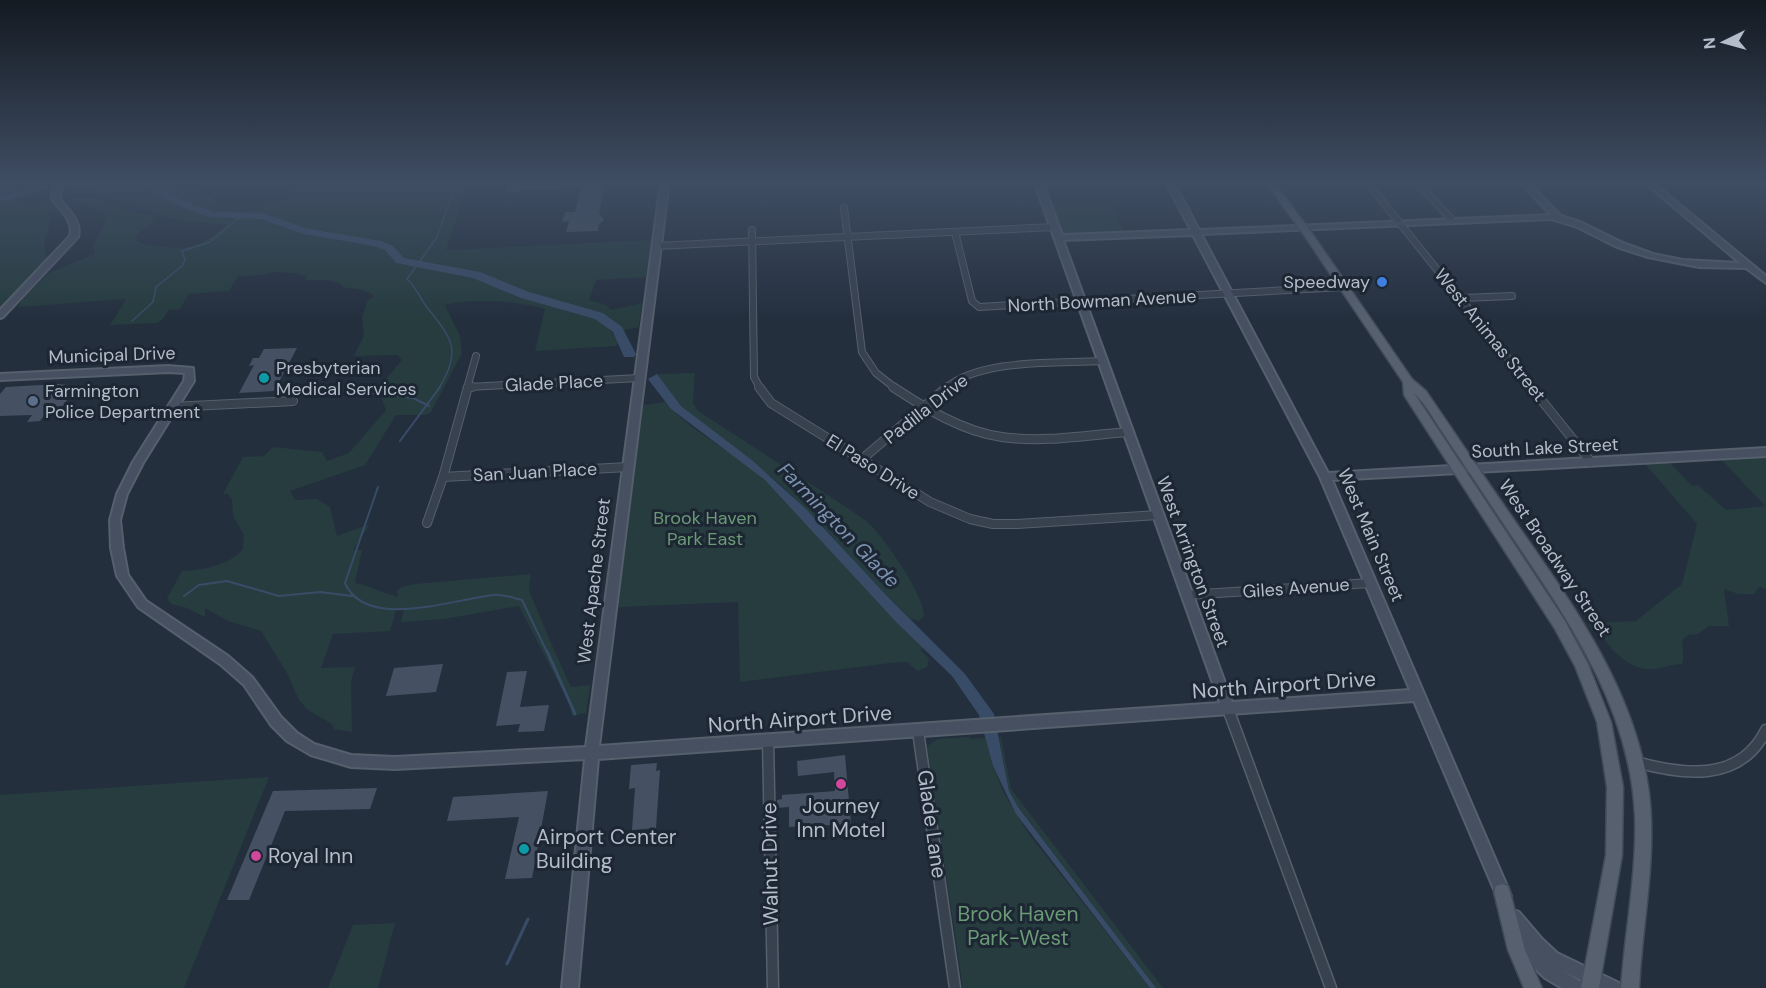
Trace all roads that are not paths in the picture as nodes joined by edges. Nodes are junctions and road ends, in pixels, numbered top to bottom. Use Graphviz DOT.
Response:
graph roads {
  1 [pos="76,227"];
  2 [pos="658,227"];
  3 [pos="846,227"];
  4 [pos="1052,227"];
  5 [pos="1054,227"];
  6 [pos="1192,227"];
  7 [pos="1278,227"];
  8 [pos="1303,227"];
  9 [pos="1405,227"];
  10 [pos="1580,227"];
  11 [pos="1702,227"];
  12 [pos="752,230"];
  13 [pos="1194,231"];
  14 [pos="955,232"];
  15 [pos="847,237"];
  16 [pos="1059,238"];
  17 [pos="752,241"];
  18 [pos="656,246"];
  19 [pos="1748,266"];
  20 [pos="1766,280"];
  21 [pos="1344,287"];
  22 [pos="1228,293"];
  23 [pos="1512,296"];
  24 [pos="1462,298"];
  25 [pos="1082,302"];
  26 [pos="0,315"];
  27 [pos="476,356"];
  28 [pos="1103,361"];
  29 [pos="0,376"];
  30 [pos="639,378"];
  31 [pos="469,387"];
  32 [pos="293,401"];
  33 [pos="926,406"];
  34 [pos="172,407"];
  35 [pos="1128,432"];
  36 [pos="1766,452"];
  37 [pos="861,460"];
  38 [pos="1591,462"];
  39 [pos="628,466"];
  40 [pos="1466,469"];
  41 [pos="443,477"];
  42 [pos="1325,477"];
  43 [pos="1158,515"];
  44 [pos="427,523"];
  45 [pos="1370,583"];
  46 [pos="1187,595"];
  47 [pos="224,660"];
  48 [pos="1418,695"];
  49 [pos="1228,709"];
  50 [pos="1766,730"];
  51 [pos="918,731"];
  52 [pos="768,740"];
  53 [pos="592,753"];
  54 [pos="1636,762"];
  55 [pos="1502,892"];
  56 [pos="1514,917"];
  57 [pos="1591,983"];
  58 [pos="570,988"];
  59 [pos="773,988"];
  60 [pos="955,988"];
  61 [pos="1331,988"];
  62 [pos="1533,988"];
  63 [pos="1578,988"];
  64 [pos="1614,988"];
  65 [pos="1630,988"];
  1 -- 26 [label="main road"];
  2 -- 18 [label="main road, West Apache Street"];
  3 -- 15 [label="street"];
  4 -- 14 [label="street"];
  5 -- 16 [label="main road, West Arrington Street"];
  6 -- 13 [label="main road, West Main Street"];
  7 -- 13 [label="main road"];
  8 -- 21 [label="main road, West Broadway Street"];
  9 -- 24 [label="street, West Animas Street"];
  10 -- 19 [label="main road"];
  11 -- 19 [label="main road"];
  12 -- 17 [label="street, El Paso Drive"];
  13 -- 16 [label="main road"];
  13 -- 22 [label="main road, West Main Street"];
  14 -- 15 [label="street"];
  14 -- 25 [label="street, North Bowman Avenue"];
  15 -- 17 [label="street"];
  15 -- 33 [label="street"];
  16 -- 25 [label="main road, West Arrington Street"];
  17 -- 18 [label="street"];
  17 -- 37 [label="street, El Paso Drive"];
  18 -- 30 [label="main road, West Apache Street"];
  19 -- 20 [label="main road"];
  21 -- 22 [label="street, North Bowman Avenue"];
  21 -- 40 [label="main road, West Broadway Street"];
  22 -- 25 [label="street, North Bowman Avenue"];
  22 -- 42 [label="main road, West Main Street"];
  23 -- 24 [label="street"];
  24 -- 38 [label="street, West Animas Street"];
  25 -- 28 [label="main road, West Arrington Street"];
  27 -- 31 [label="street"];
  28 -- 33 [label="street, Padilla Drive"];
  28 -- 35 [label="main road, West Arrington Street"];
  29 -- 34 [label="main road, Municipal Drive"];
  30 -- 31 [label="street, Glade Place"];
  30 -- 39 [label="main road, West Apache Street"];
  31 -- 41 [label="street"];
  32 -- 34 [label="street"];
  33 -- 35 [label="street"];
  33 -- 37 [label="street, Padilla Drive"];
  34 -- 47 [label="main road, Municipal Drive"];
  35 -- 43 [label="main road, West Arrington Street"];
  36 -- 38 [label="main road, South Lake Street"];
  37 -- 43 [label="street, El Paso Drive"];
  38 -- 40 [label="main road, South Lake Street"];
  39 -- 41 [label="street, San Juan Place"];
  39 -- 53 [label="main road, West Apache Street"];
  40 -- 42 [label="main road, South Lake Street"];
  40 -- 54 [label="main road, West Broadway Street"];
  40 -- 57 [label="main road, West Broadway Street"];
  41 -- 44 [label="street"];
  42 -- 45 [label="main road, West Main Street"];
  43 -- 46 [label="main road, West Arrington Street"];
  45 -- 46 [label="street, Giles Avenue"];
  45 -- 48 [label="main road, West Main Street"];
  46 -- 49 [label="main road, West Arrington Street"];
  47 -- 53 [label="main road, North Airport Drive"];
  48 -- 49 [label="main road, North Airport Drive"];
  48 -- 55 [label="main road, West Main Street"];
  49 -- 51 [label="main road, North Airport Drive"];
  49 -- 61 [label="street, West Arrington Street"];
  50 -- 54 [label="street"];
  51 -- 52 [label="main road, North Airport Drive"];
  51 -- 60 [label="street, Glade Lane"];
  52 -- 53 [label="main road, North Airport Drive"];
  52 -- 59 [label="street, Walnut Drive"];
  53 -- 58 [label="main road, West Apache Street"];
  54 -- 65 [label="main road, West Broadway Street"];
  55 -- 56 [label="main road, West Main Street"];
  55 -- 62 [label="main road"];
  56 -- 57 [label="main road, West Main Street"];
  56 -- 63 [label="main road, West Main Street"];
  57 -- 64 [label="main road, West Main Street"];
}
